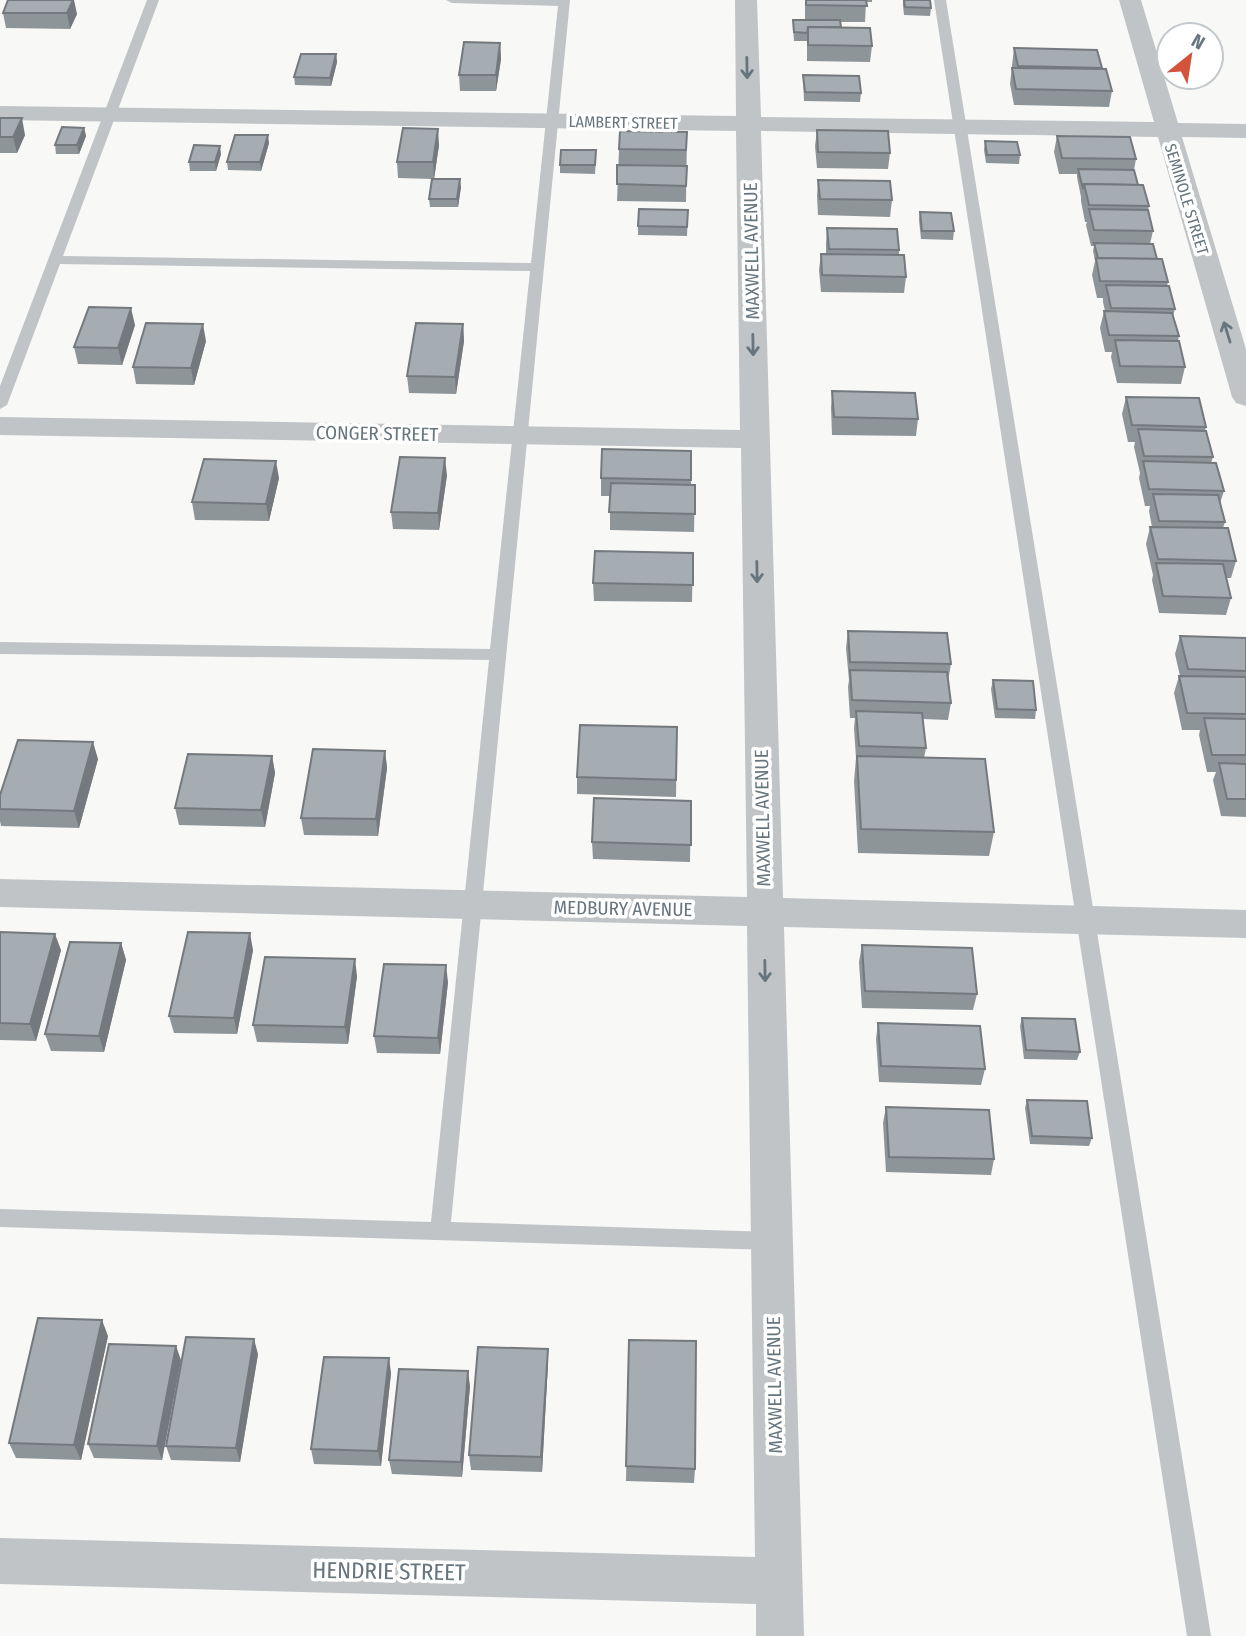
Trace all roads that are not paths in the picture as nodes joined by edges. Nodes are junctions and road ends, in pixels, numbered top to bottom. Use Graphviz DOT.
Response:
graph roads {
  1 [pos="153,0"];
  2 [pos="452,0"];
  3 [pos="746,0"];
  4 [pos="940,0"];
  5 [pos="1130,0"];
  6 [pos="564,1"];
  7 [pos="0,113"];
  8 [pos="109,115"];
  9 [pos="550,121"];
  10 [pos="748,124"];
  11 [pos="958,127"];
  12 [pos="1167,130"];
  13 [pos="1246,131"];
  14 [pos="54,260"];
  15 [pos="537,267"];
  16 [pos="1246,397"];
  17 [pos="0,405"];
  18 [pos="0,426"];
  19 [pos="520,435"];
  20 [pos="755,439"];
  21 [pos="0,648"];
  22 [pos="500,655"];
  23 [pos="0,893"];
  24 [pos="474,904"];
  25 [pos="764,912"];
  26 [pos="1087,919"];
  27 [pos="1246,924"];
  28 [pos="0,1218"];
  29 [pos="440,1231"];
  30 [pos="771,1241"];
  31 [pos="0,1561"];
  32 [pos="779,1581"];
  33 [pos="780,1636"];
  34 [pos="1199,1636"];
  1 -- 8 [label="lane"];
  2 -- 6 [label="lane"];
  3 -- 10 [label="street, MAXWELL AVENUE, one-way"];
  4 -- 11 [label="lane"];
  5 -- 12 [label="street, SEMINOLE STREET"];
  6 -- 9 [label="lane"];
  7 -- 8 [label="street, LAMBERT STREET"];
  8 -- 9 [label="street, LAMBERT STREET"];
  8 -- 14 [label="lane"];
  9 -- 10 [label="street, LAMBERT STREET"];
  9 -- 15 [label="lane"];
  10 -- 11 [label="street, LAMBERT STREET"];
  10 -- 20 [label="street, MAXWELL AVENUE, one-way"];
  11 -- 12 [label="street, LAMBERT STREET"];
  11 -- 26 [label="lane"];
  12 -- 13 [label="street, LAMBERT STREET"];
  16 -- 12 [label="street, SEMINOLE STREET, one-way"];
  14 -- 15 [label="lane"];
  14 -- 17 [label="lane"];
  15 -- 19 [label="lane"];
  18 -- 19 [label="street, CONGER STREET"];
  19 -- 20 [label="street, CONGER STREET"];
  19 -- 22 [label="lane"];
  20 -- 25 [label="street, MAXWELL AVENUE, one-way"];
  21 -- 22 [label="lane"];
  22 -- 24 [label="lane"];
  23 -- 24 [label="street, MEDBURY AVENUE"];
  24 -- 25 [label="street, MEDBURY AVENUE"];
  24 -- 29 [label="lane"];
  25 -- 26 [label="street, MEDBURY AVENUE"];
  25 -- 30 [label="street, MAXWELL AVENUE, one-way"];
  26 -- 27 [label="street, MEDBURY AVENUE"];
  26 -- 34 [label="lane"];
  28 -- 29 [label="lane"];
  29 -- 30 [label="lane"];
  30 -- 32 [label="street, MAXWELL AVENUE"];
  31 -- 32 [label="street, HENDRIE STREET"];
  32 -- 33 [label="street, MAXWELL AVENUE"];
}
